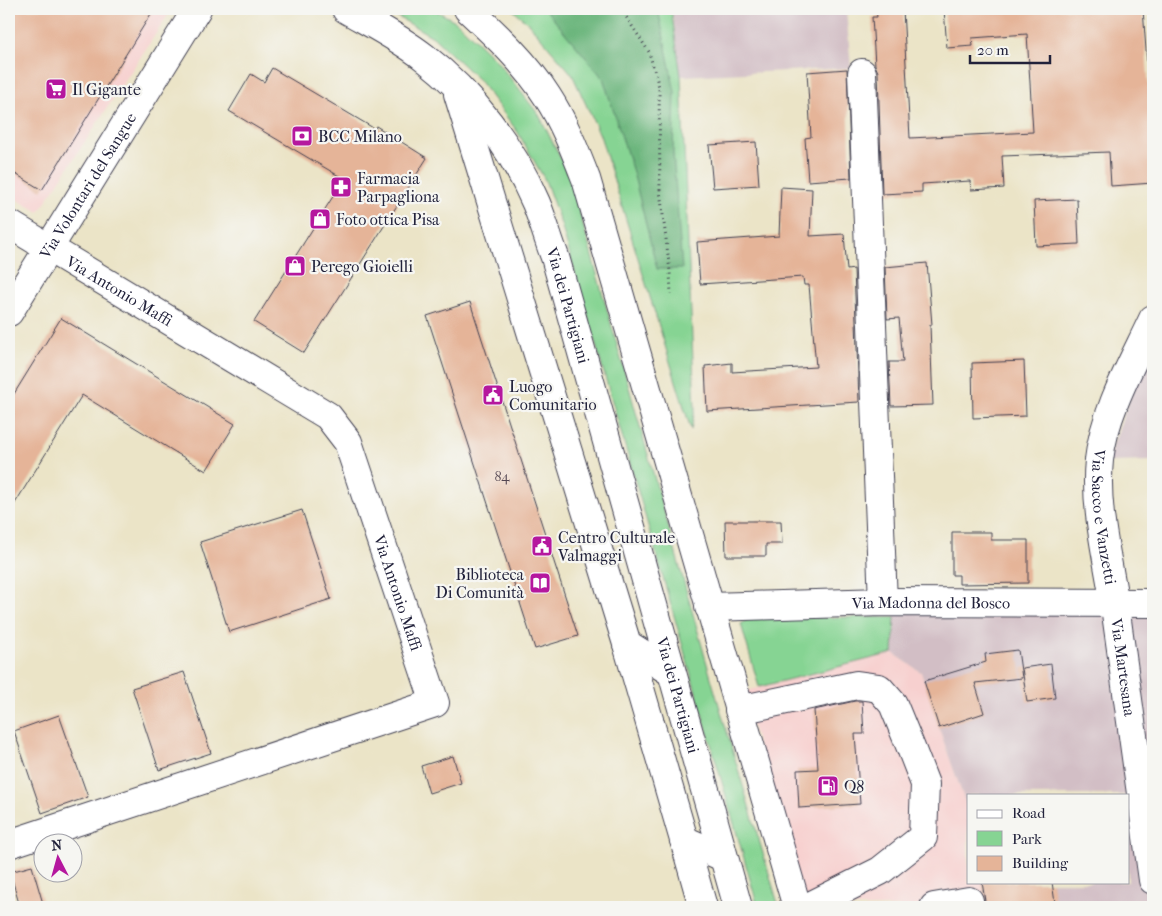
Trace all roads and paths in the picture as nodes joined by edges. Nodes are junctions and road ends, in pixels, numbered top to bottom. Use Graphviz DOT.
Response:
graph roads {
  1 [pos="197,9"];
  2 [pos="346,9"];
  3 [pos="468,9"];
  4 [pos="621,9"];
  5 [pos="862,73"];
  6 [pos="455,83"];
  7 [pos="9,224"];
  8 [pos="49,249"];
  9 [pos="671,294"];
  10 [pos="9,312"];
  11 [pos="1153,319"];
  12 [pos="884,602"];
  13 [pos="1153,603"];
  14 [pos="1114,604"];
  15 [pos="709,608"];
  16 [pos="627,644"];
  17 [pos="670,672"];
  18 [pos="739,710"];
  19 [pos="684,840"];
  20 [pos="9,844"];
  21 [pos="723,857"];
  22 [pos="1153,880"];
  23 [pos="703,907"];
  24 [pos="738,907"];
  25 [pos="796,907"];
  26 [pos="808,907"];
  27 [pos="934,907"];
  28 [pos="970,907"];
  1 -- 8 [label="street, Via Volontari del Sangue"];
  2 -- 6 [label="street, Via dei Partigiani"];
  3 -- 15 [label="street"];
  4 -- 9 [label="path"];
  5 -- 12 [label="street"];
  6 -- 16 [label="street"];
  6 -- 17 [label="street, Via dei Partigiani"];
  7 -- 8 [label="street, Via Antonio Maffi"];
  8 -- 10 [label="street, Via Volontari del Sangue"];
  8 -- 20 [label="street, Via Antonio Maffi"];
  11 -- 14 [label="street, Via Sacco e Vanzetti"];
  12 -- 14 [label="street, Via Madonna del Bosco"];
  12 -- 15 [label="street, Via Madonna del Bosco"];
  13 -- 14 [label="street, Via Madonna del Bosco"];
  14 -- 22 [label="street, Via Martesana"];
  15 -- 18 [label="street"];
  16 -- 17 [label="street"];
  16 -- 19 [label="street"];
  17 -- 21 [label="street, Via dei Partigiani"];
  18 -- 25 [label="street"];
  18 -- 26 [label="street"];
  19 -- 21 [label="street"];
  19 -- 23 [label="street"];
  21 -- 24 [label="street, Via dei Partigiani"];
  27 -- 28 [label="street"];
}
